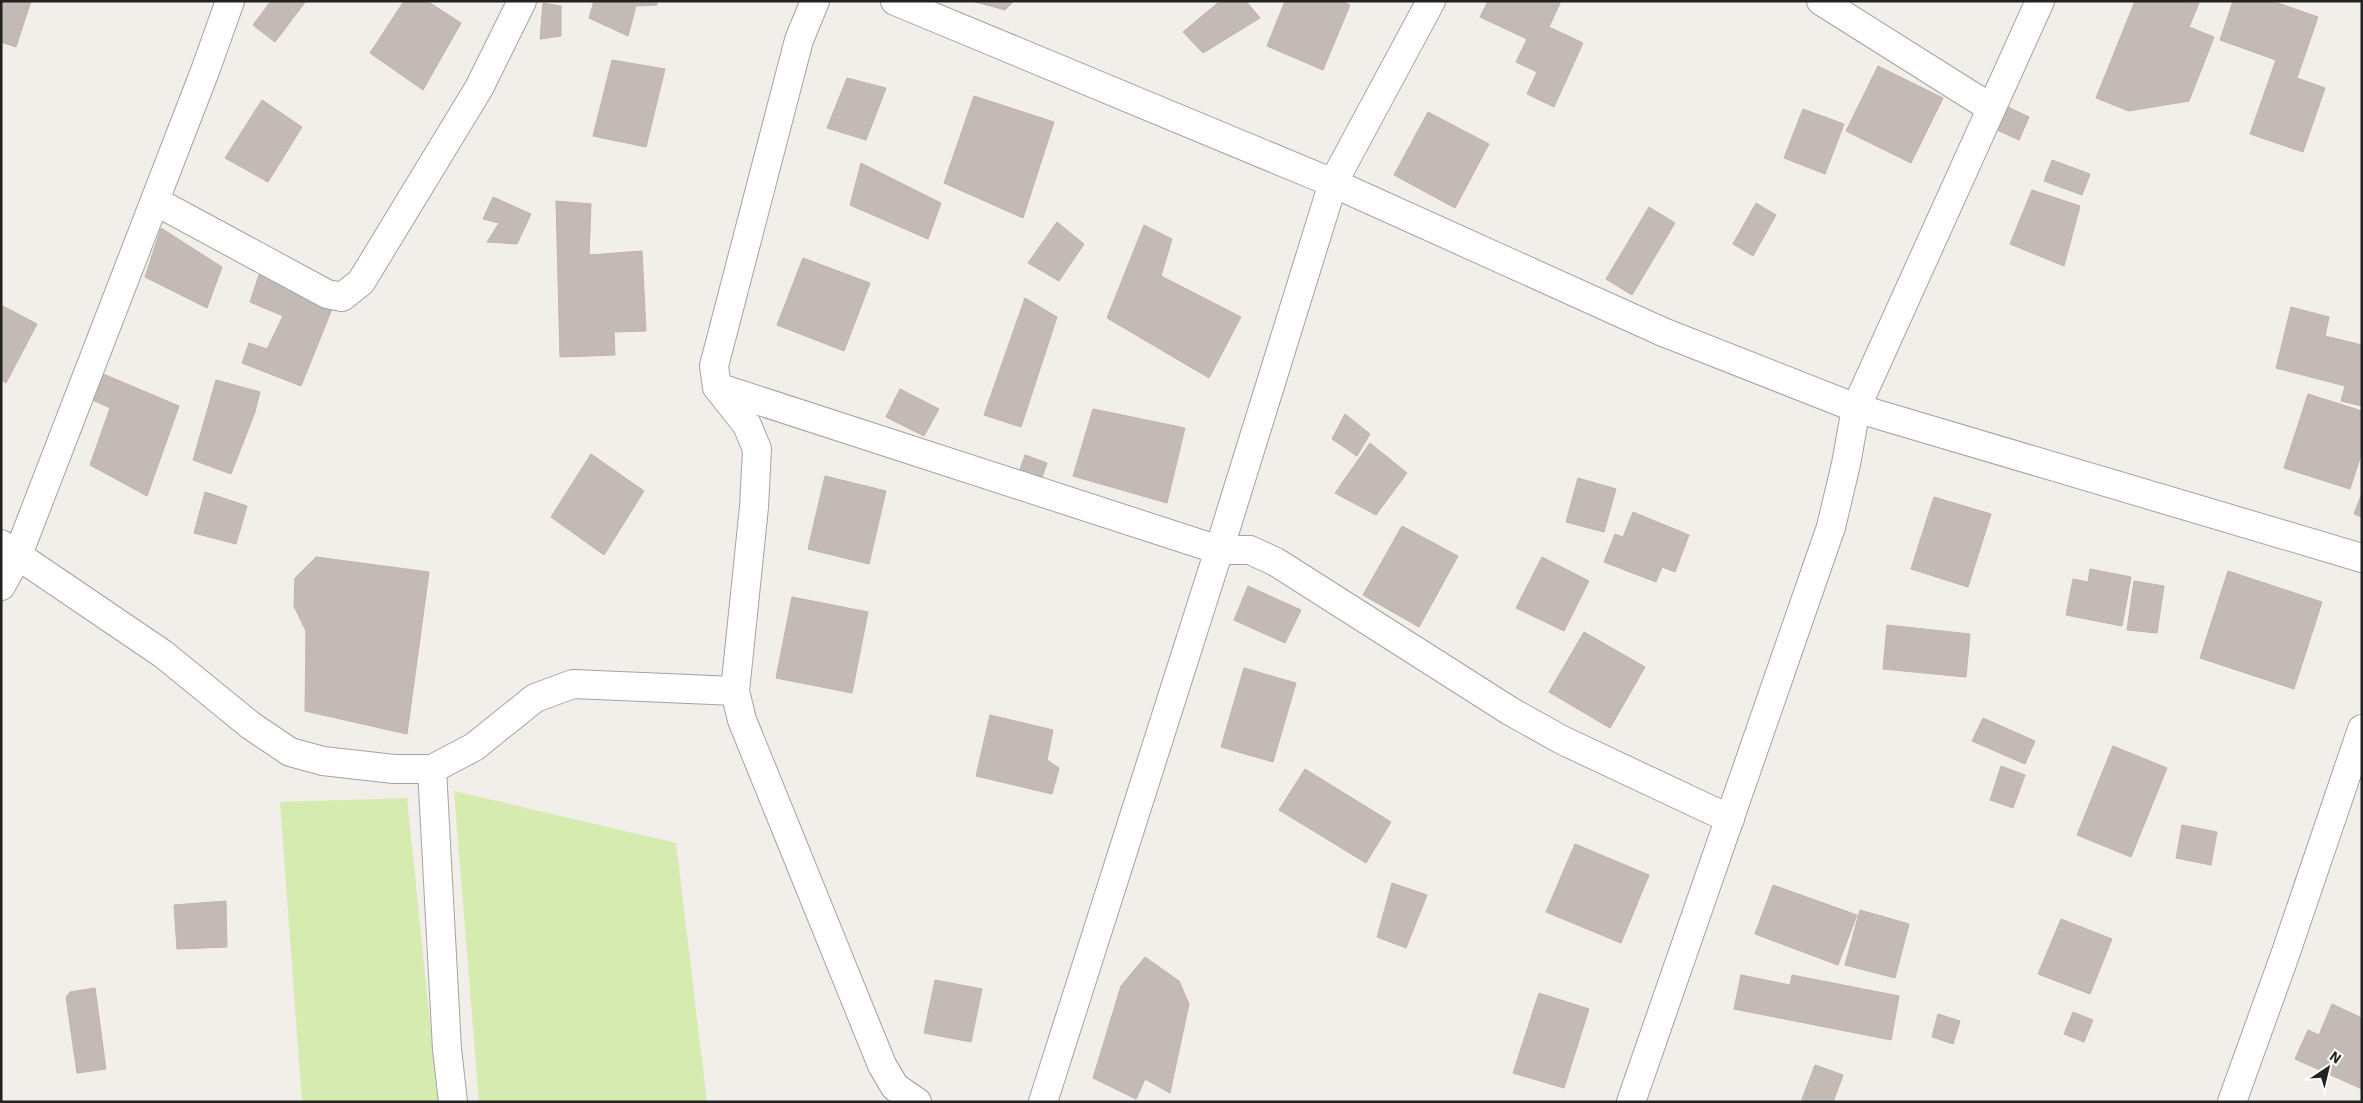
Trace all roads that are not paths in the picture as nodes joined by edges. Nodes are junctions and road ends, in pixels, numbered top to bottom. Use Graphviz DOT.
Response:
graph roads {
  1 [pos="230,1"];
  2 [pos="522,1"];
  3 [pos="815,1"];
  4 [pos="895,1"];
  5 [pos="1431,1"];
  6 [pos="1821,1"];
  7 [pos="2040,1"];
  8 [pos="1991,108"];
  9 [pos="1333,183"];
  10 [pos="155,201"];
  11 [pos="717,387"];
  12 [pos="1856,408"];
  13 [pos="9,550"];
  14 [pos="1219,550"];
  15 [pos="2362,558"];
  16 [pos="1,586"];
  17 [pos="735,691"];
  18 [pos="2362,729"];
  19 [pos="432,770"];
  20 [pos="1730,819"];
  21 [pos="453,1102"];
  22 [pos="917,1102"];
  23 [pos="1043,1102"];
  24 [pos="1631,1102"];
  25 [pos="2232,1102"];
  1 -- 10 [label="street"];
  2 -- 10 [label="street"];
  3 -- 11 [label="street"];
  4 -- 9 [label="street"];
  5 -- 9 [label="street"];
  6 -- 8 [label="street"];
  7 -- 8 [label="street"];
  8 -- 12 [label="street"];
  9 -- 12 [label="street"];
  9 -- 14 [label="street"];
  10 -- 13 [label="street"];
  11 -- 14 [label="street"];
  11 -- 17 [label="street"];
  12 -- 15 [label="street"];
  12 -- 20 [label="street"];
  13 -- 16 [label="street"];
  13 -- 19 [label="street"];
  14 -- 20 [label="street"];
  14 -- 23 [label="street"];
  17 -- 19 [label="street"];
  17 -- 22 [label="street"];
  18 -- 25 [label="street"];
  19 -- 21 [label="street"];
  20 -- 24 [label="street"];
}
